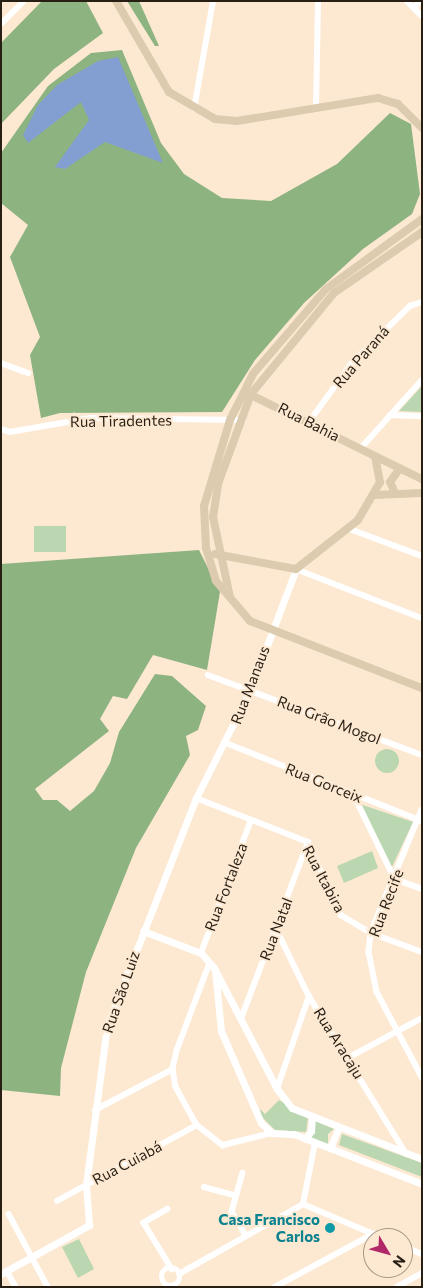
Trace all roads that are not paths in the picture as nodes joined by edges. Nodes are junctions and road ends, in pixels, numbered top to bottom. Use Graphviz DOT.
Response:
graph roads {
  1 [pos="24,1"];
  2 [pos="116,1"];
  3 [pos="213,1"];
  4 [pos="318,1"];
  5 [pos="407,1"];
  6 [pos="420,1"];
  7 [pos="414,8"];
  8 [pos="422,16"];
  9 [pos="1,24"];
  10 [pos="316,106"];
  11 [pos="194,110"];
  12 [pos="422,128"];
  13 [pos="422,219"];
  14 [pos="422,232"];
  15 [pos="422,302"];
  16 [pos="1,363"];
  17 [pos="28,373"];
  18 [pos="422,380"];
  19 [pos="242,393"];
  20 [pos="251,394"];
  21 [pos="390,416"];
  22 [pos="422,416"];
  23 [pos="230,420"];
  24 [pos="243,420"];
  25 [pos="309,422"];
  26 [pos="1,429"];
  27 [pos="361,448"];
  28 [pos="375,456"];
  29 [pos="398,471"];
  30 [pos="422,479"];
  31 [pos="395,493"];
  32 [pos="422,493"];
  33 [pos="373,495"];
  34 [pos="350,530"];
  35 [pos="206,548"];
  36 [pos="218,556"];
  37 [pos="422,556"];
  38 [pos="296,569"];
  39 [pos="236,608"];
  40 [pos="422,618"];
  41 [pos="271,631"];
  42 [pos="208,674"];
  43 [pos="422,688"];
  44 [pos="250,690"];
  45 [pos="226,743"];
  46 [pos="422,755"];
  47 [pos="354,795"];
  48 [pos="196,798"];
  49 [pos="422,810"];
  50 [pos="251,820"];
  51 [pos="420,821"];
  52 [pos="308,842"];
  53 [pos="395,879"];
  54 [pos="422,889"];
  55 [pos="143,930"];
  56 [pos="277,930"];
  57 [pos="371,933"];
  58 [pos="422,952"];
  59 [pos="201,953"];
  60 [pos="212,966"];
  61 [pos="309,996"];
  62 [pos="242,1016"];
  63 [pos="422,1018"];
  64 [pos="396,1032"];
  65 [pos="348,1058"];
  66 [pos="173,1070"];
  67 [pos="422,1077"];
  68 [pos="277,1089"];
  69 [pos="95,1110"];
  70 [pos="312,1118"];
  71 [pos="197,1126"];
  72 [pos="338,1129"];
  73 [pos="272,1133"];
  74 [pos="305,1139"];
  75 [pos="315,1143"];
  76 [pos="330,1148"];
  77 [pos="406,1153"];
  78 [pos="422,1159"];
  79 [pos="243,1173"];
  80 [pos="422,1184"];
  81 [pos="86,1185"];
  82 [pos="204,1187"];
  83 [pos="234,1195"];
  84 [pos="57,1201"];
  85 [pos="303,1204"];
  86 [pos="168,1209"];
  87 [pos="9,1214"];
  88 [pos="363,1230"];
  89 [pos="246,1235"];
  90 [pos="363,1239"];
  91 [pos="32,1255"];
  92 [pos="172,1268"];
  93 [pos="4,1272"];
  94 [pos="422,1273"];
  95 [pos="179,1274"];
  96 [pos="16,1287"];
  97 [pos="48,1287"];
  98 [pos="171,1287"];
  99 [pos="275,1287"];
  100 [pos="396,1287"];
  1 -- 9 [label="street"];
  2 -- 11 [label="main road"];
  3 -- 11 [label="street"];
  4 -- 10 [label="street"];
  5 -- 7 [label="street"];
  6 -- 7 [label="street"];
  7 -- 8 [label="street"];
  10 -- 11 [label="main road"];
  10 -- 12 [label="main road"];
  13 -- 19 [label="main road"];
  14 -- 20 [label="main road"];
  15 -- 25 [label="street, Rua Paraná"];
  16 -- 17 [label="street"];
  18 -- 21 [label="street"];
  19 -- 20 [label="main road, Rua Bahia"];
  19 -- 23 [label="main road"];
  20 -- 24 [label="main road"];
  20 -- 25 [label="main road, Rua Bahia"];
  21 -- 22 [label="street"];
  21 -- 27 [label="street"];
  23 -- 24 [label="street, Rua Tiradentes"];
  23 -- 26 [label="street, Rua Tiradentes"];
  23 -- 35 [label="main road"];
  24 -- 36 [label="main road"];
  25 -- 27 [label="main road, Rua Bahia"];
  27 -- 28 [label="main road, Rua Bahia"];
  28 -- 29 [label="main road, Rua Bahia"];
  28 -- 33 [label="main road"];
  29 -- 30 [label="main road, Rua Bahia"];
  29 -- 31 [label="main road"];
  31 -- 32 [label="main road"];
  31 -- 33 [label="main road"];
  33 -- 34 [label="main road"];
  34 -- 37 [label="street"];
  34 -- 38 [label="main road"];
  35 -- 36 [label="main road"];
  35 -- 39 [label="main road"];
  36 -- 38 [label="main road"];
  36 -- 39 [label="main road"];
  38 -- 40 [label="street"];
  38 -- 41 [label="street, Rua Manaus"];
  39 -- 41 [label="main road"];
  41 -- 43 [label="main road"];
  41 -- 44 [label="street, Rua Manaus"];
  42 -- 44 [label="street, Rua Grão Mogol"];
  44 -- 45 [label="street, Rua Manaus"];
  44 -- 46 [label="street, Rua Grão Mogol"];
  45 -- 47 [label="street, Rua Gorceix"];
  45 -- 48 [label="street, Rua Manaus"];
  47 -- 51 [label="street, Rua Gorceix"];
  47 -- 53 [label="street"];
  48 -- 50 [label="street, Rua Itabira"];
  48 -- 55 [label="street, Rua São Luiz"];
  49 -- 51 [label="street, Rua Recife"];
  50 -- 52 [label="street, Rua Itabira"];
  50 -- 59 [label="street, Rua Fortaleza"];
  51 -- 53 [label="street, Rua Recife"];
  52 -- 56 [label="street, Rua Natal"];
  52 -- 57 [label="street, Rua Itabira"];
  53 -- 54 [label="street"];
  53 -- 57 [label="street, Rua Recife"];
  55 -- 59 [label="street"];
  55 -- 69 [label="street, Rua São Luiz"];
  56 -- 61 [label="street, Rua Aracaju"];
  56 -- 62 [label="street, Rua Natal"];
  57 -- 58 [label="street, Rua Itabira"];
  57 -- 64 [label="street, Rua Recife"];
  59 -- 60 [label="street"];
  60 -- 62 [label="street"];
  60 -- 66 [label="street"];
  60 -- 73 [label="street"];
  61 -- 65 [label="street, Rua Aracaju"];
  61 -- 68 [label="street"];
  62 -- 68 [label="street"];
  63 -- 64 [label="street"];
  64 -- 65 [label="street"];
  64 -- 67 [label="street, Rua Recife"];
  65 -- 77 [label="street, Rua Aracaju"];
  66 -- 69 [label="street"];
  66 -- 71 [label="street"];
  68 -- 70 [label="street"];
  69 -- 81 [label="street, Rua São Luiz"];
  70 -- 72 [label="street"];
  70 -- 74 [label="street"];
  71 -- 73 [label="street"];
  71 -- 81 [label="street, Rua Cuiabá"];
  72 -- 76 [label="street"];
  72 -- 77 [label="street"];
  73 -- 74 [label="street"];
  74 -- 75 [label="street"];
  75 -- 76 [label="street"];
  75 -- 85 [label="street"];
  76 -- 80 [label="street"];
  77 -- 78 [label="street"];
  79 -- 83 [label="street"];
  81 -- 84 [label="street, Rua Cuiabá"];
  81 -- 91 [label="street, Rua São Luiz"];
  82 -- 83 [label="street"];
  83 -- 89 [label="street"];
  85 -- 88 [label="street"];
  85 -- 89 [label="street"];
  86 -- 92 [label="street"];
  87 -- 91 [label="street"];
  89 -- 95 [label="street"];
  90 -- 99 [label="street"];
  91 -- 93 [label="street"];
  91 -- 97 [label="street"];
  92 -- 95 [label="street"];
  92 -- 98 [label="street"];
  93 -- 96 [label="street"];
  94 -- 100 [label="street"];
  95 -- 98 [label="street"];
}
